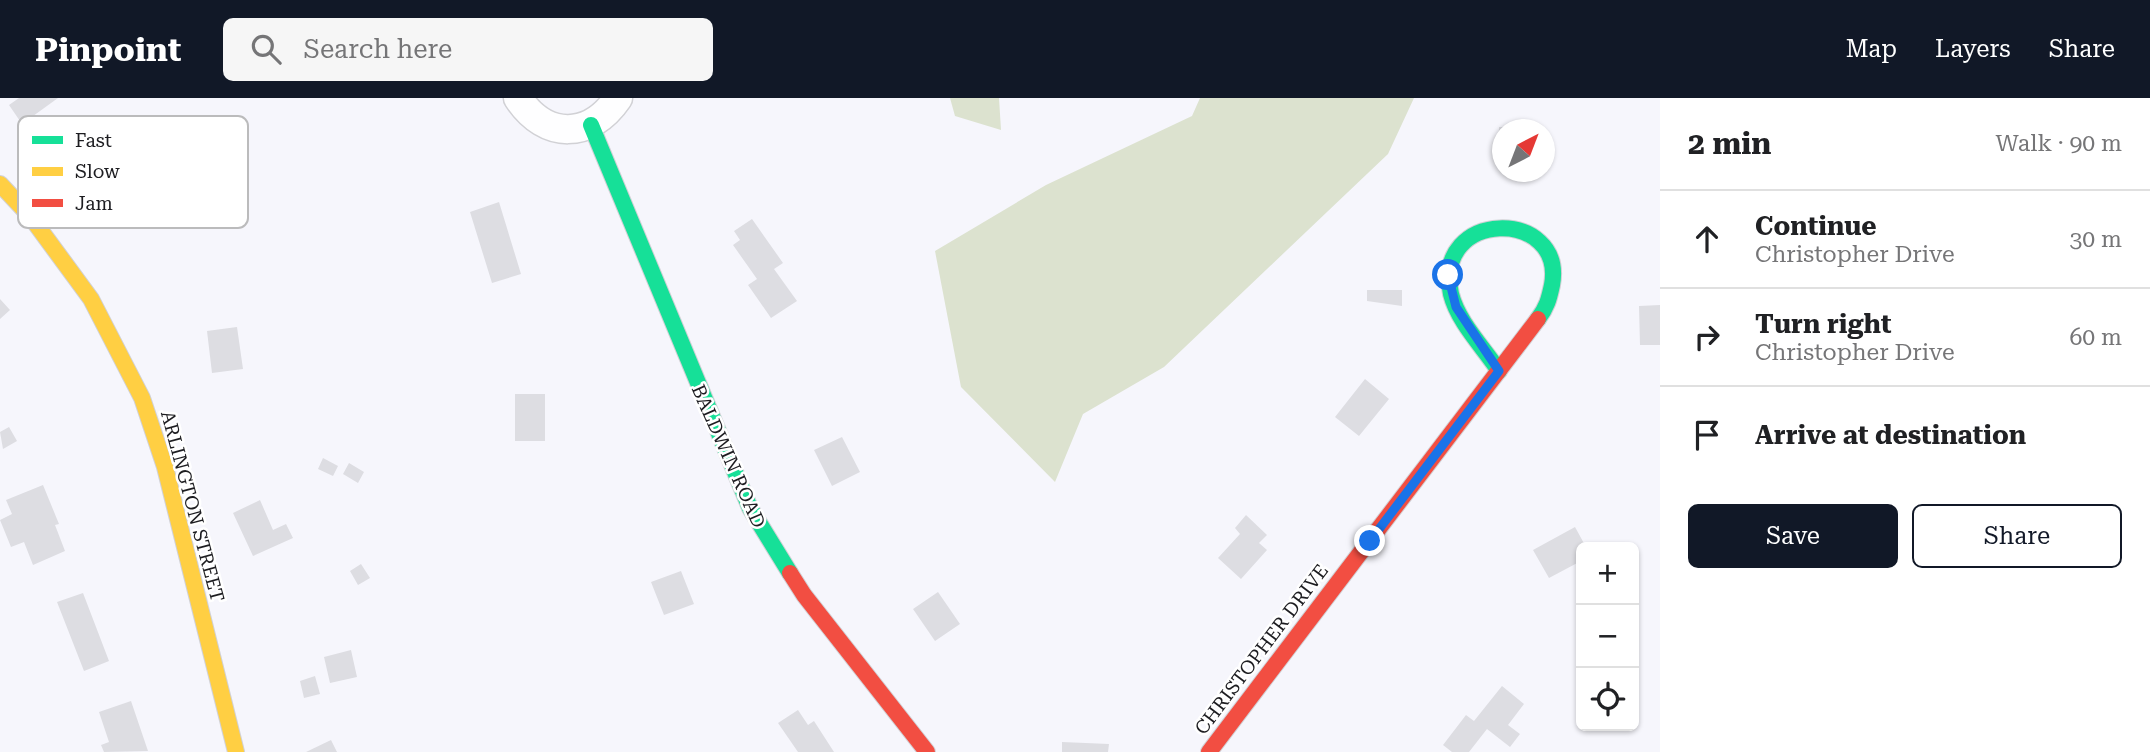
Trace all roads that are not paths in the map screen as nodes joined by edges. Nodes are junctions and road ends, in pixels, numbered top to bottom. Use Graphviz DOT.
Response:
graph roads {
  1 [pos="518,98"];
  2 [pos="618,98"];
  3 [pos="591,125"];
  4 [pos="0,184"];
  5 [pos="18,203"];
  6 [pos="39,228"];
  7 [pos="1499,371"];
  8 [pos="236,752"];
  9 [pos="927,752"];
  10 [pos="1209,752"];
  1 -- 3 [label="street"];
  2 -- 3 [label="street"];
  3 -- 9 [label="street, BALDWIN ROAD"];
  4 -- 5 [label="street, ARLINGTON STREET"];
  6 -- 8 [label="street, ARLINGTON STREET"];
  7 -- 7 [label="street, CHRISTOPHER DRIVE"];
  7 -- 10 [label="street, CHRISTOPHER DRIVE"];
}
